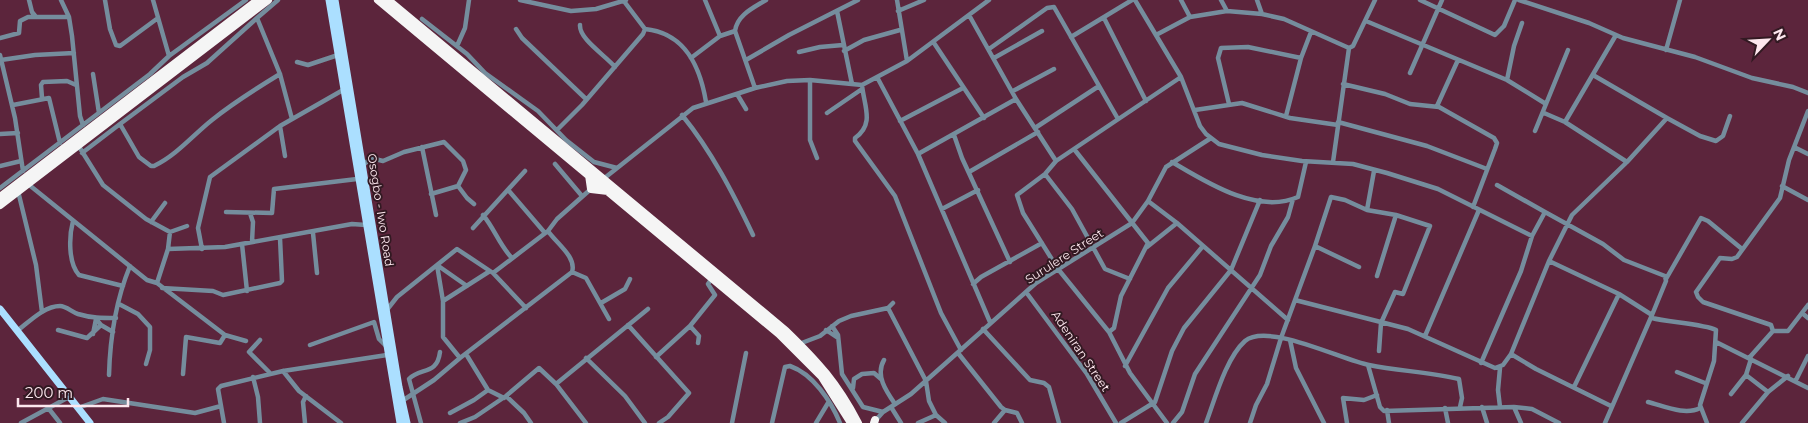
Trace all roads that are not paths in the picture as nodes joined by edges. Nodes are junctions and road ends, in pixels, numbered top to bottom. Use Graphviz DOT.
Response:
graph roads {
  1 [pos="29,0"];
  2 [pos="61,0"];
  3 [pos="105,0"];
  4 [pos="153,0"];
  5 [pos="246,0"];
  6 [pos="258,0"];
  7 [pos="268,0"];
  8 [pos="278,0"];
  9 [pos="329,0"];
  10 [pos="336,0"];
  11 [pos="378,0"];
  12 [pos="388,0"];
  13 [pos="469,0"];
  14 [pos="520,0"];
  15 [pos="624,0"];
  16 [pos="705,0"];
  17 [pos="766,0"];
  18 [pos="858,0"];
  19 [pos="897,0"];
  20 [pos="924,0"];
  21 [pos="989,0"];
  22 [pos="1134,0"];
  23 [pos="1181,0"];
  24 [pos="1221,0"];
  25 [pos="1257,0"];
  26 [pos="1374,0"];
  27 [pos="1420,0"];
  28 [pos="1442,0"];
  29 [pos="1515,0"];
  30 [pos="1519,0"];
  31 [pos="1680,0"];
  32 [pos="1437,8"];
  33 [pos="837,11"];
  34 [pos="898,11"];
  35 [pos="1227,11"];
  36 [pos="1262,14"];
  37 [pos="969,15"];
  38 [pos="36,17"];
  39 [pos="69,17"];
  40 [pos="1190,17"];
  41 [pos="158,18"];
  42 [pos="257,18"];
  43 [pos="1104,18"];
  44 [pos="422,19"];
  45 [pos="1366,21"];
  46 [pos="1522,23"];
  47 [pos="580,24"];
  48 [pos="516,29"];
  49 [pos="645,29"];
  50 [pos="900,30"];
  51 [pos="735,31"];
  52 [pos="1042,31"];
  53 [pos="1311,32"];
  54 [pos="1156,35"];
  55 [pos="1616,35"];
  56 [pos="720,36"];
  57 [pos="1071,37"];
  58 [pos="0,38"];
  59 [pos="189,42"];
  60 [pos="934,43"];
  61 [pos="1421,44"];
  62 [pos="843,45"];
  63 [pos="457,46"];
  64 [pos="1349,48"];
  65 [pos="195,49"];
  66 [pos="989,49"];
  67 [pos="1568,50"];
  68 [pos="1666,50"];
  69 [pos="844,51"];
  70 [pos="799,52"];
  71 [pos="74,53"];
  72 [pos="338,55"];
  73 [pos="0,56"];
  74 [pos="169,56"];
  75 [pos="691,58"];
  76 [pos="994,58"];
  77 [pos="1301,58"];
  78 [pos="0,60"];
  79 [pos="746,60"];
  80 [pos="1458,60"];
  81 [pos="907,61"];
  82 [pos="297,62"];
  83 [pos="615,67"];
  84 [pos="1054,69"];
  85 [pos="1410,73"];
  86 [pos="93,74"];
  87 [pos="280,74"];
  88 [pos="1593,75"];
  89 [pos="1181,77"];
  90 [pos="877,78"];
  91 [pos="810,80"];
  92 [pos="1507,80"];
  93 [pos="852,84"];
  94 [pos="1343,84"];
  95 [pos="7,86"];
  96 [pos="76,86"];
  97 [pos="1098,86"];
  98 [pos="862,87"];
  99 [pos="0,88"];
  100 [pos="148,88"];
  101 [pos="755,88"];
  102 [pos="963,88"];
  103 [pos="344,90"];
  104 [pos="1013,91"];
  105 [pos="1808,93"];
  106 [pos="737,94"];
  107 [pos="42,98"];
  108 [pos="586,99"];
  109 [pos="1016,99"];
  110 [pos="1146,101"];
  111 [pos="706,102"];
  112 [pos="1229,104"];
  113 [pos="1546,104"];
  114 [pos="13,105"];
  115 [pos="1439,107"];
  116 [pos="746,109"];
  117 [pos="1195,110"];
  118 [pos="1808,111"];
  119 [pos="99,113"];
  120 [pos="828,113"];
  121 [pos="1544,113"];
  122 [pos="682,115"];
  123 [pos="1286,116"];
  124 [pos="1730,116"];
  125 [pos="984,118"];
  126 [pos="1667,118"];
  127 [pos="292,119"];
  128 [pos="1118,119"];
  129 [pos="93,121"];
  130 [pos="900,121"];
  131 [pos="1565,122"];
  132 [pos="120,124"];
  133 [pos="1338,124"];
  134 [pos="83,125"];
  135 [pos="280,126"];
  136 [pos="557,130"];
  137 [pos="1037,130"];
  138 [pos="1535,131"];
  139 [pos="18,133"];
  140 [pos="0,134"];
  141 [pos="954,134"];
  142 [pos="1211,138"];
  143 [pos="60,143"];
  144 [pos="78,145"];
  145 [pos="422,147"];
  146 [pos="1794,147"];
  147 [pos="1074,149"];
  148 [pos="82,153"];
  149 [pos="918,154"];
  150 [pos="1808,154"];
  151 [pos="285,156"];
  152 [pos="817,158"];
  153 [pos="21,161"];
  154 [pos="1056,161"];
  155 [pos="1172,162"];
  156 [pos="1306,162"];
  157 [pos="1333,162"];
  158 [pos="1627,162"];
  159 [pos="556,164"];
  160 [pos="0,166"];
  161 [pos="362,166"];
  162 [pos="617,168"];
  163 [pos="1487,169"];
  164 [pos="525,171"];
  165 [pos="969,172"];
  166 [pos="1374,172"];
  167 [pos="1045,174"];
  168 [pos="589,176"];
  169 [pos="25,177"];
  170 [pos="358,179"];
  171 [pos="601,181"];
  172 [pos="1497,184"];
  173 [pos="458,186"];
  174 [pos="1782,186"];
  175 [pos="0,188"];
  176 [pos="591,189"];
  177 [pos="978,190"];
  178 [pos="18,191"];
  179 [pos="509,191"];
  180 [pos="608,191"];
  181 [pos="431,194"];
  182 [pos="582,196"];
  183 [pos="0,197"];
  184 [pos="1293,199"];
  185 [pos="1260,200"];
  186 [pos="1808,200"];
  187 [pos="1148,201"];
  188 [pos="165,203"];
  189 [pos="474,204"];
  190 [pos="0,205"];
  191 [pos="1473,206"];
  192 [pos="942,209"];
  193 [pos="1367,210"];
  194 [pos="1479,210"];
  195 [pos="226,212"];
  196 [pos="1545,212"];
  197 [pos="250,213"];
  198 [pos="436,215"];
  199 [pos="483,215"];
  200 [pos="1396,215"];
  201 [pos="73,221"];
  202 [pos="150,222"];
  203 [pos="1132,223"];
  204 [pos="1177,223"];
  205 [pos="366,225"];
  206 [pos="1565,225"];
  207 [pos="187,226"];
  208 [pos="473,228"];
  209 [pos="170,232"];
  210 [pos="546,232"];
  211 [pos="313,233"];
  212 [pos="753,235"];
  213 [pos="1532,236"];
  214 [pos="280,238"];
  215 [pos="252,242"];
  216 [pos="1042,243"];
  217 [pos="242,244"];
  218 [pos="1147,246"];
  219 [pos="1203,246"];
  220 [pos="1315,246"];
  221 [pos="168,249"];
  222 [pos="202,249"];
  223 [pos="1094,249"];
  224 [pos="1742,249"];
  225 [pos="511,257"];
  226 [pos="1549,261"];
  227 [pos="1010,262"];
  228 [pos="437,265"];
  229 [pos="130,266"];
  230 [pos="1359,267"];
  231 [pos="1058,269"];
  232 [pos="1231,270"];
  233 [pos="492,272"];
  234 [pos="572,272"];
  235 [pos="316,273"];
  236 [pos="1377,276"];
  237 [pos="712,278"];
  238 [pos="1130,279"];
  239 [pos="1666,279"];
  240 [pos="630,280"];
  241 [pos="156,283"];
  242 [pos="973,284"];
  243 [pos="123,286"];
  244 [pos="467,286"];
  245 [pos="162,288"];
  246 [pos="1252,289"];
  247 [pos="247,291"];
  248 [pos="1026,292"];
  249 [pos="1619,294"];
  250 [pos="1294,300"];
  251 [pos="443,301"];
  252 [pos="601,303"];
  253 [pos="893,303"];
  254 [pos="119,304"];
  255 [pos="1808,305"];
  256 [pos="526,308"];
  257 [pos="888,308"];
  258 [pos="648,309"];
  259 [pos="1,312"];
  260 [pos="42,312"];
  261 [pos="386,312"];
  262 [pos="1802,313"];
  263 [pos="1652,316"];
  264 [pos="116,318"];
  265 [pos="609,318"];
  266 [pos="1808,318"];
  267 [pos="96,319"];
  268 [pos="1288,320"];
  269 [pos="990,322"];
  270 [pos="1381,323"];
  271 [pos="101,325"];
  272 [pos="628,325"];
  273 [pos="690,326"];
  274 [pos="832,326"];
  275 [pos="983,329"];
  276 [pos="58,330"];
  277 [pos="826,330"];
  278 [pos="17,331"];
  279 [pos="1773,331"];
  280 [pos="113,332"];
  281 [pos="1109,332"];
  282 [pos="93,334"];
  283 [pos="225,335"];
  284 [pos="1425,336"];
  285 [pos="838,338"];
  286 [pos="1281,338"];
  287 [pos="260,340"];
  288 [pos="1290,340"];
  289 [pos="246,341"];
  290 [pos="1716,342"];
  291 [pos="698,343"];
  292 [pos="799,344"];
  293 [pos="310,345"];
  294 [pos="386,346"];
  295 [pos="440,352"];
  296 [pos="959,352"];
  297 [pos="1379,352"];
  298 [pos="746,353"];
  299 [pos="466,354"];
  300 [pos="1511,354"];
  301 [pos="387,355"];
  302 [pos="656,356"];
  303 [pos="1808,356"];
  304 [pos="460,358"];
  305 [pos="586,358"];
  306 [pos="1750,358"];
  307 [pos="884,360"];
  308 [pos="1481,363"];
  309 [pos="146,364"];
  310 [pos="1368,365"];
  311 [pos="1125,366"];
  312 [pos="1500,368"];
  313 [pos="283,370"];
  314 [pos="1677,372"];
  315 [pos="183,374"];
  316 [pos="270,374"];
  317 [pos="109,375"];
  318 [pos="1746,375"];
  319 [pos="1788,376"];
  320 [pos="253,377"];
  321 [pos="882,380"];
  322 [pos="1796,380"];
  323 [pos="926,381"];
  324 [pos="1705,383"];
  325 [pos="556,384"];
  326 [pos="1574,387"];
  327 [pos="1808,388"];
  328 [pos="488,390"];
  329 [pos="853,390"];
  330 [pos="1768,392"];
  331 [pos="414,394"];
  332 [pos="1731,394"];
  333 [pos="1376,395"];
  334 [pos="306,396"];
  335 [pos="69,397"];
  336 [pos="505,397"];
  337 [pos="402,401"];
  338 [pos="1648,402"];
  339 [pos="828,403"];
  340 [pos="1153,403"];
  341 [pos="893,405"];
  342 [pos="221,406"];
  343 [pos="1611,406"];
  344 [pos="1460,407"];
  345 [pos="1482,407"];
  346 [pos="1500,407"];
  347 [pos="1514,407"];
  348 [pos="78,408"];
  349 [pos="1445,408"];
  350 [pos="1700,408"];
  351 [pos="48,409"];
  352 [pos="1004,410"];
  353 [pos="1387,410"];
  354 [pos="883,412"];
  355 [pos="450,413"];
  356 [pos="936,415"];
  357 [pos="476,417"];
  358 [pos="853,421"];
  359 [pos="874,422"];
  360 [pos="22,423"];
  361 [pos="60,423"];
  362 [pos="88,423"];
  363 [pos="224,423"];
  364 [pos="260,423"];
  365 [pos="304,423"];
  366 [pos="341,423"];
  367 [pos="400,423"];
  368 [pos="407,423"];
  369 [pos="422,423"];
  370 [pos="460,423"];
  371 [pos="480,423"];
  372 [pos="531,423"];
  373 [pos="586,423"];
  374 [pos="646,423"];
  375 [pos="659,423"];
  376 [pos="732,423"];
  377 [pos="772,423"];
  378 [pos="816,423"];
  379 [pos="840,423"];
  380 [pos="862,423"];
  381 [pos="901,423"];
  382 [pos="918,423"];
  383 [pos="945,423"];
  384 [pos="994,423"];
  385 [pos="1022,423"];
  386 [pos="1059,423"];
  387 [pos="1116,423"];
  388 [pos="1121,423"];
  389 [pos="1167,423"];
  390 [pos="1173,423"];
  391 [pos="1206,423"];
  392 [pos="1250,423"];
  393 [pos="1324,423"];
  394 [pos="1347,423"];
  395 [pos="1389,423"];
  396 [pos="1448,423"];
  397 [pos="1487,423"];
  398 [pos="1521,423"];
  399 [pos="1559,423"];
  400 [pos="1605,423"];
  401 [pos="1707,423"];
  402 [pos="1742,423"];
  1 -- 38 [label="street"];
  2 -- 39 [label="street"];
  3 -- 41 [label="street"];
  4 -- 41 [label="street"];
  5 -- 59 [label="street"];
  6 -- 65 [label="highway"];
  7 -- 100 [label="highway"];
  8 -- 42 [label="street"];
  9 -- 72 [label="main road, Osogbo - Iwo Road"];
  10 -- 161 [label="main road, Osogbo - Iwo Road"];
  11 -- 168 [label="highway"];
  12 -- 171 [label="highway"];
  13 -- 63 [label="street"];
  14 -- 15 [label="street"];
  15 -- 49 [label="street"];
  16 -- 56 [label="street"];
  17 -- 51 [label="street"];
  18 -- 33 [label="street"];
  19 -- 34 [label="street"];
  20 -- 34 [label="street"];
  21 -- 37 [label="street"];
  22 -- 43 [label="street"];
  22 -- 54 [label="street"];
  23 -- 40 [label="street"];
  24 -- 35 [label="street"];
  25 -- 36 [label="street"];
  26 -- 45 [label="street"];
  27 -- 32 [label="street"];
  28 -- 32 [label="street"];
  29 -- 32 [label="street"];
  30 -- 55 [label="street"];
  31 -- 68 [label="street"];
  32 -- 61 [label="street"];
  33 -- 62 [label="street"];
  33 -- 79 [label="street"];
  34 -- 50 [label="street"];
  35 -- 36 [label="street"];
  35 -- 40 [label="street"];
  36 -- 53 [label="street"];
  37 -- 60 [label="street"];
  37 -- 66 [label="street"];
  38 -- 39 [label="street"];
  38 -- 58 [label="street"];
  39 -- 71 [label="street"];
  40 -- 54 [label="street"];
  41 -- 74 [label="street"];
  42 -- 87 [label="street"];
  42 -- 132 [label="street"];
  43 -- 57 [label="street"];
  43 -- 110 [label="street"];
  44 -- 63 [label="street"];
  45 -- 61 [label="street"];
  45 -- 64 [label="street"];
  46 -- 92 [label="street"];
  47 -- 83 [label="street"];
  48 -- 108 [label="street"];
  49 -- 75 [label="street"];
  49 -- 83 [label="street"];
  50 -- 69 [label="street"];
  50 -- 81 [label="street"];
  51 -- 56 [label="street"];
  51 -- 79 [label="street"];
  52 -- 76 [label="street"];
  53 -- 64 [label="street"];
  53 -- 77 [label="street"];
  54 -- 89 [label="street"];
  55 -- 68 [label="street"];
  55 -- 88 [label="street"];
  56 -- 75 [label="street"];
  57 -- 66 [label="street"];
  57 -- 97 [label="street"];
  59 -- 65 [label="street"];
  59 -- 74 [label="street"];
  60 -- 81 [label="street"];
  60 -- 102 [label="street"];
  61 -- 80 [label="street"];
  61 -- 85 [label="street"];
  62 -- 69 [label="street"];
  62 -- 70 [label="street"];
  63 -- 136 [label="street"];
  64 -- 94 [label="street"];
  65 -- 100 [label="highway"];
  66 -- 76 [label="street"];
  67 -- 113 [label="street"];
  68 -- 105 [label="street"];
  69 -- 93 [label="street"];
  71 -- 78 [label="street"];
  71 -- 96 [label="street"];
  72 -- 82 [label="street"];
  72 -- 103 [label="main road, Osogbo - Iwo Road"];
  73 -- 78 [label="street"];
  74 -- 119 [label="street"];
  75 -- 111 [label="street"];
  76 -- 104 [label="street"];
  77 -- 112 [label="street"];
  77 -- 123 [label="street"];
  78 -- 95 [label="street"];
  79 -- 101 [label="street"];
  80 -- 92 [label="street"];
  80 -- 115 [label="street"];
  81 -- 90 [label="street"];
  83 -- 108 [label="street"];
  84 -- 104 [label="street"];
  86 -- 119 [label="street"];
  87 -- 127 [label="street"];
  87 -- 132 [label="street"];
  88 -- 126 [label="street"];
  88 -- 131 [label="street"];
  89 -- 110 [label="street"];
  89 -- 117 [label="street"];
  90 -- 98 [label="street"];
  90 -- 130 [label="street"];
  91 -- 93 [label="street"];
  91 -- 101 [label="street"];
  91 -- 152 [label="street"];
  92 -- 113 [label="street"];
  93 -- 98 [label="street"];
  94 -- 115 [label="street"];
  94 -- 133 [label="street"];
  95 -- 99 [label="street"];
  95 -- 114 [label="street"];
  96 -- 107 [label="street"];
  96 -- 134 [label="street"];
  97 -- 128 [label="street"];
  97 -- 137 [label="street"];
  98 -- 120 [label="street"];
  98 -- 296 [label="street"];
  100 -- 129 [label="highway"];
  100 -- 144 [label="highway"];
  101 -- 106 [label="street"];
  102 -- 125 [label="street"];
  102 -- 130 [label="street"];
  103 -- 127 [label="street"];
  103 -- 170 [label="main road, Osogbo - Iwo Road"];
  104 -- 109 [label="street"];
  106 -- 111 [label="street"];
  106 -- 116 [label="street"];
  107 -- 114 [label="street"];
  107 -- 143 [label="street"];
  108 -- 136 [label="street"];
  109 -- 125 [label="street"];
  109 -- 137 [label="street"];
  110 -- 128 [label="street"];
  111 -- 122 [label="street"];
  112 -- 117 [label="street"];
  112 -- 123 [label="street"];
  113 -- 121 [label="street"];
  114 -- 139 [label="street"];
  115 -- 163 [label="street"];
  117 -- 142 [label="street"];
  118 -- 146 [label="street"];
  119 -- 129 [label="street"];
  121 -- 131 [label="street"];
  121 -- 138 [label="street"];
  122 -- 162 [label="street"];
  122 -- 212 [label="street"];
  123 -- 133 [label="street"];
  124 -- 126 [label="street"];
  125 -- 141 [label="street"];
  126 -- 158 [label="street"];
  127 -- 135 [label="street"];
  128 -- 147 [label="street"];
  129 -- 134 [label="street"];
  129 -- 169 [label="highway"];
  130 -- 149 [label="street"];
  131 -- 158 [label="street"];
  132 -- 148 [label="street"];
  133 -- 157 [label="street"];
  133 -- 163 [label="street"];
  134 -- 143 [label="street"];
  135 -- 151 [label="street"];
  135 -- 222 [label="street"];
  136 -- 162 [label="street"];
  137 -- 154 [label="street"];
  137 -- 165 [label="street"];
  139 -- 140 [label="street"];
  139 -- 153 [label="street"];
  141 -- 149 [label="street"];
  141 -- 165 [label="street"];
  142 -- 155 [label="street, Surulere Street"];
  142 -- 156 [label="street"];
  143 -- 169 [label="street"];
  144 -- 148 [label="street"];
  144 -- 169 [label="highway"];
  145 -- 161 [label="street"];
  145 -- 173 [label="street"];
  145 -- 181 [label="street"];
  146 -- 150 [label="street"];
  146 -- 174 [label="street"];
  147 -- 154 [label="street"];
  147 -- 203 [label="street"];
  148 -- 202 [label="street"];
  149 -- 192 [label="street"];
  153 -- 160 [label="street"];
  153 -- 169 [label="street"];
  154 -- 167 [label="street"];
  155 -- 185 [label="street"];
  155 -- 187 [label="street, Surulere Street"];
  156 -- 157 [label="street"];
  156 -- 184 [label="street"];
  157 -- 166 [label="street"];
  158 -- 206 [label="street"];
  159 -- 182 [label="street"];
  161 -- 261 [label="main road, Osogbo - Iwo Road"];
  162 -- 171 [label="street"];
  163 -- 191 [label="street"];
  164 -- 179 [label="street"];
  165 -- 177 [label="street"];
  166 -- 191 [label="street"];
  166 -- 193 [label="street"];
  167 -- 216 [label="street"];
  167 -- 223 [label="street"];
  168 -- 171 [label="highway"];
  168 -- 176 [label="highway"];
  169 -- 175 [label="street"];
  169 -- 178 [label="highway"];
  169 -- 183 [label="highway"];
  169 -- 201 [label="street"];
  170 -- 197 [label="street"];
  170 -- 205 [label="main road, Osogbo - Iwo Road"];
  171 -- 176 [label="street"];
  171 -- 180 [label="highway"];
  171 -- 292 [label="highway"];
  172 -- 196 [label="street"];
  173 -- 181 [label="street"];
  173 -- 189 [label="street"];
  174 -- 186 [label="street"];
  174 -- 224 [label="street"];
  176 -- 180 [label="highway"];
  176 -- 182 [label="street"];
  177 -- 192 [label="street"];
  177 -- 227 [label="street"];
  178 -- 190 [label="highway"];
  178 -- 260 [label="street"];
  179 -- 199 [label="street"];
  179 -- 210 [label="street"];
  180 -- 237 [label="highway"];
  181 -- 198 [label="street"];
  182 -- 210 [label="street"];
  184 -- 185 [label="street"];
  184 -- 246 [label="street"];
  185 -- 232 [label="street"];
  187 -- 203 [label="street, Surulere Street"];
  187 -- 204 [label="street"];
  188 -- 202 [label="street"];
  191 -- 194 [label="street"];
  192 -- 242 [label="street"];
  193 -- 200 [label="street"];
  193 -- 220 [label="street"];
  194 -- 213 [label="street"];
  194 -- 284 [label="street"];
  195 -- 197 [label="street"];
  196 -- 206 [label="street"];
  196 -- 213 [label="street"];
  197 -- 215 [label="street"];
  199 -- 208 [label="street"];
  199 -- 225 [label="street"];
  200 -- 236 [label="street"];
  200 -- 270 [label="street"];
  201 -- 229 [label="street"];
  201 -- 243 [label="street"];
  202 -- 209 [label="street"];
  203 -- 218 [label="street"];
  203 -- 223 [label="street, Surulere Street"];
  204 -- 218 [label="street"];
  204 -- 219 [label="street"];
  205 -- 211 [label="street"];
  205 -- 294 [label="main road, Osogbo - Iwo Road"];
  206 -- 226 [label="street"];
  206 -- 239 [label="street"];
  207 -- 209 [label="street"];
  209 -- 221 [label="street"];
  210 -- 225 [label="street"];
  210 -- 234 [label="street"];
  211 -- 214 [label="street"];
  211 -- 235 [label="street"];
  213 -- 308 [label="street"];
  214 -- 215 [label="street"];
  214 -- 247 [label="street"];
  215 -- 217 [label="street"];
  216 -- 227 [label="street"];
  216 -- 231 [label="street"];
  217 -- 222 [label="street"];
  217 -- 247 [label="street"];
  218 -- 238 [label="street"];
  219 -- 232 [label="street"];
  219 -- 311 [label="street"];
  220 -- 230 [label="street"];
  220 -- 250 [label="street"];
  221 -- 222 [label="street"];
  221 -- 241 [label="street"];
  223 -- 231 [label="street, Surulere Street"];
  223 -- 238 [label="street"];
  224 -- 239 [label="street"];
  224 -- 279 [label="street"];
  225 -- 233 [label="street"];
  226 -- 249 [label="street"];
  226 -- 300 [label="street"];
  227 -- 242 [label="street"];
  228 -- 233 [label="street"];
  228 -- 244 [label="street"];
  228 -- 251 [label="street"];
  228 -- 261 [label="street"];
  229 -- 241 [label="street"];
  229 -- 243 [label="street"];
  231 -- 248 [label="street, Surulere Street"];
  231 -- 281 [label="street"];
  232 -- 246 [label="street"];
  232 -- 340 [label="street"];
  233 -- 244 [label="street"];
  233 -- 256 [label="street"];
  234 -- 252 [label="street"];
  234 -- 256 [label="street"];
  237 -- 273 [label="street"];
  237 -- 358 [label="highway"];
  238 -- 281 [label="street"];
  239 -- 263 [label="street"];
  240 -- 252 [label="street"];
  241 -- 245 [label="street"];
  242 -- 269 [label="street"];
  243 -- 254 [label="street"];
  244 -- 251 [label="street"];
  245 -- 247 [label="street"];
  245 -- 283 [label="street"];
  246 -- 268 [label="street"];
  246 -- 390 [label="street"];
  248 -- 269 [label="street, Surulere Street"];
  248 -- 387 [label="street, Adeniran Street"];
  249 -- 263 [label="street"];
  249 -- 326 [label="street"];
  250 -- 268 [label="street"];
  250 -- 270 [label="street"];
  251 -- 304 [label="street"];
  252 -- 265 [label="street"];
  253 -- 257 [label="street"];
  254 -- 264 [label="street"];
  254 -- 309 [label="street"];
  255 -- 262 [label="street"];
  256 -- 299 [label="street"];
  257 -- 274 [label="street"];
  257 -- 323 [label="street"];
  258 -- 272 [label="street"];
  259 -- 278 [label="main road"];
  260 -- 267 [label="street"];
  260 -- 278 [label="street"];
  261 -- 337 [label="main road, Osogbo - Iwo Road"];
  262 -- 266 [label="street"];
  262 -- 279 [label="street"];
  263 -- 290 [label="street"];
  263 -- 343 [label="street"];
  264 -- 267 [label="street"];
  264 -- 280 [label="street"];
  267 -- 271 [label="street"];
  267 -- 282 [label="street"];
  268 -- 286 [label="street"];
  269 -- 275 [label="street, Surulere Street"];
  270 -- 284 [label="street"];
  270 -- 297 [label="street"];
  271 -- 280 [label="street"];
  271 -- 282 [label="street"];
  272 -- 302 [label="street"];
  272 -- 305 [label="street"];
  273 -- 291 [label="street"];
  273 -- 302 [label="street"];
  274 -- 277 [label="street"];
  274 -- 285 [label="street"];
  275 -- 296 [label="street, Surulere Street"];
  275 -- 386 [label="street"];
  276 -- 282 [label="street"];
  277 -- 285 [label="street"];
  277 -- 292 [label="street"];
  278 -- 335 [label="main road"];
  279 -- 306 [label="street"];
  280 -- 317 [label="street"];
  281 -- 311 [label="street"];
  283 -- 289 [label="street"];
  283 -- 315 [label="street"];
  284 -- 308 [label="street"];
  285 -- 329 [label="street"];
  286 -- 288 [label="street"];
  286 -- 391 [label="street"];
  286 -- 392 [label="street"];
  287 -- 316 [label="street"];
  288 -- 310 [label="street"];
  288 -- 393 [label="street"];
  290 -- 306 [label="street"];
  290 -- 324 [label="street"];
  292 -- 358 [label="highway"];
  293 -- 294 [label="street"];
  294 -- 301 [label="main road, Osogbo - Iwo Road"];
  295 -- 331 [label="street"];
  296 -- 323 [label="street, Surulere Street"];
  296 -- 352 [label="street"];
  298 -- 376 [label="street"];
  299 -- 304 [label="street"];
  299 -- 328 [label="street"];
  300 -- 312 [label="street"];
  300 -- 326 [label="street"];
  301 -- 313 [label="street"];
  301 -- 367 [label="main road, Osogbo - Iwo Road"];
  302 -- 375 [label="street"];
  303 -- 322 [label="street"];
  304 -- 331 [label="street"];
  305 -- 325 [label="street"];
  305 -- 374 [label="street"];
  306 -- 318 [label="street"];
  306 -- 319 [label="street"];
  307 -- 321 [label="street"];
  308 -- 312 [label="street"];
  310 -- 333 [label="street"];
  310 -- 344 [label="street"];
  311 -- 340 [label="street"];
  312 -- 346 [label="street"];
  313 -- 316 [label="street"];
  313 -- 334 [label="street"];
  314 -- 324 [label="street"];
  316 -- 320 [label="street"];
  318 -- 330 [label="street"];
  318 -- 332 [label="street"];
  319 -- 322 [label="street"];
  319 -- 330 [label="street"];
  320 -- 342 [label="street"];
  320 -- 364 [label="street"];
  321 -- 329 [label="street"];
  321 -- 341 [label="street"];
  322 -- 327 [label="street"];
  323 -- 341 [label="street, Surulere Street"];
  323 -- 356 [label="street"];
  324 -- 350 [label="street"];
  325 -- 336 [label="street"];
  325 -- 373 [label="street"];
  326 -- 343 [label="street"];
  328 -- 336 [label="street"];
  328 -- 355 [label="street"];
  329 -- 354 [label="street"];
  330 -- 402 [label="street"];
  331 -- 337 [label="street"];
  331 -- 369 [label="street"];
  333 -- 353 [label="street"];
  333 -- 394 [label="street"];
  334 -- 365 [label="street"];
  334 -- 366 [label="street"];
  335 -- 348 [label="main road"];
  335 -- 351 [label="street"];
  336 -- 357 [label="street"];
  336 -- 372 [label="street"];
  337 -- 368 [label="main road, Osogbo - Iwo Road"];
  338 -- 350 [label="street"];
  339 -- 377 [label="street"];
  339 -- 378 [label="street"];
  339 -- 379 [label="street"];
  340 -- 388 [label="street"];
  340 -- 389 [label="street"];
  341 -- 354 [label="street, Surulere Street"];
  341 -- 381 [label="street"];
  342 -- 348 [label="street"];
  342 -- 363 [label="street"];
  343 -- 400 [label="street"];
  344 -- 345 [label="street"];
  344 -- 349 [label="street"];
  345 -- 346 [label="street"];
  345 -- 397 [label="street"];
  346 -- 347 [label="street"];
  347 -- 398 [label="street"];
  347 -- 399 [label="street"];
  348 -- 362 [label="main road"];
  349 -- 353 [label="street"];
  349 -- 396 [label="street"];
  350 -- 401 [label="street"];
  351 -- 360 [label="street"];
  351 -- 361 [label="street"];
  352 -- 384 [label="street"];
  352 -- 385 [label="street"];
  353 -- 395 [label="street"];
  354 -- 359 [label="street, Surulere Street"];
  356 -- 382 [label="street"];
  356 -- 383 [label="street"];
  357 -- 370 [label="street"];
  357 -- 371 [label="street"];
  358 -- 380 [label="highway"];
}
